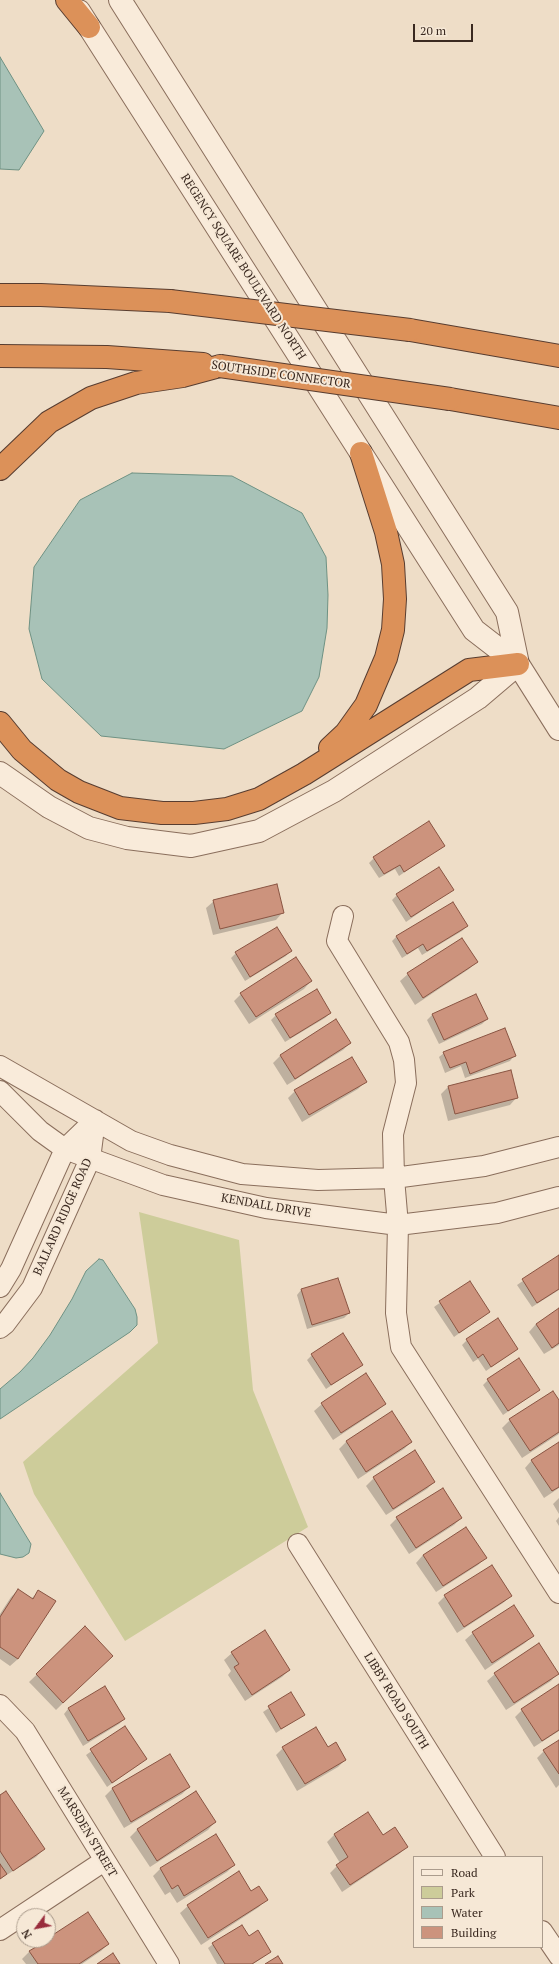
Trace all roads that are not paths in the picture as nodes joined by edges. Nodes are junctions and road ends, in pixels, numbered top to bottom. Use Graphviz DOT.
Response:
graph roads {
  1 [pos="67,0"];
  2 [pos="72,0"];
  3 [pos="120,0"];
  4 [pos="89,27"];
  5 [pos="0,279"];
  6 [pos="0,295"];
  7 [pos="41,295"];
  8 [pos="0,356"];
  9 [pos="559,356"];
  10 [pos="215,366"];
  11 [pos="559,418"];
  12 [pos="362,453"];
  13 [pos="0,469"];
  14 [pos="518,664"];
  15 [pos="0,723"];
  16 [pos="559,729"];
  17 [pos="0,773"];
  18 [pos="304,774"];
  19 [pos="343,916"];
  20 [pos="0,1066"];
  21 [pos="0,1091"];
  22 [pos="95,1120"];
  23 [pos="559,1147"];
  24 [pos="65,1149"];
  25 [pos="90,1159"];
  26 [pos="394,1178"];
  27 [pos="559,1197"];
  28 [pos="398,1225"];
  29 [pos="0,1287"];
  30 [pos="0,1328"];
  31 [pos="298,1544"];
  32 [pos="559,1592"];
  33 [pos="0,1705"];
  34 [pos="494,1856"];
  35 [pos="104,1861"];
  36 [pos="0,1930"];
  37 [pos="543,1932"];
  38 [pos="559,1956"];
  39 [pos="169,1964"];
  1 -- 4 [label="highway"];
  2 -- 4 [label="street, REGENCY SQUARE BOULEVARD NORTH"];
  3 -- 14 [label="street, REGENCY SQUARE BOULEVARD NORTH"];
  4 -- 12 [label="street, REGENCY SQUARE BOULEVARD NORTH"];
  5 -- 7 [label="highway"];
  6 -- 7 [label="highway"];
  7 -- 9 [label="highway, bridge"];
  8 -- 10 [label="highway, SOUTHSIDE CONNECTOR"];
  10 -- 11 [label="highway, SOUTHSIDE CONNECTOR, bridge"];
  10 -- 13 [label="highway"];
  12 -- 14 [label="street, REGENCY SQUARE BOULEVARD NORTH"];
  12 -- 18 [label="highway"];
  14 -- 16 [label="street, REGENCY SQUARE BOULEVARD NORTH"];
  14 -- 17 [label="street"];
  14 -- 18 [label="highway"];
  15 -- 18 [label="highway"];
  19 -- 26 [label="street"];
  20 -- 22 [label="street"];
  21 -- 24 [label="street, KENDALL DRIVE"];
  22 -- 24 [label="street, BALLARD RIDGE ROAD"];
  22 -- 25 [label="street, BALLARD RIDGE ROAD"];
  22 -- 26 [label="street"];
  23 -- 26 [label="street"];
  24 -- 25 [label="street, KENDALL DRIVE"];
  24 -- 29 [label="street, BALLARD RIDGE ROAD"];
  25 -- 28 [label="street, KENDALL DRIVE"];
  25 -- 30 [label="street, BALLARD RIDGE ROAD"];
  26 -- 28 [label="street"];
  27 -- 28 [label="street, KENDALL DRIVE"];
  28 -- 32 [label="street"];
  31 -- 34 [label="street, LIBBY ROAD SOUTH"];
  33 -- 35 [label="street, MARSDEN STREET"];
  35 -- 36 [label="street"];
  35 -- 39 [label="street, MARSDEN STREET"];
  37 -- 38 [label="street"];
}
